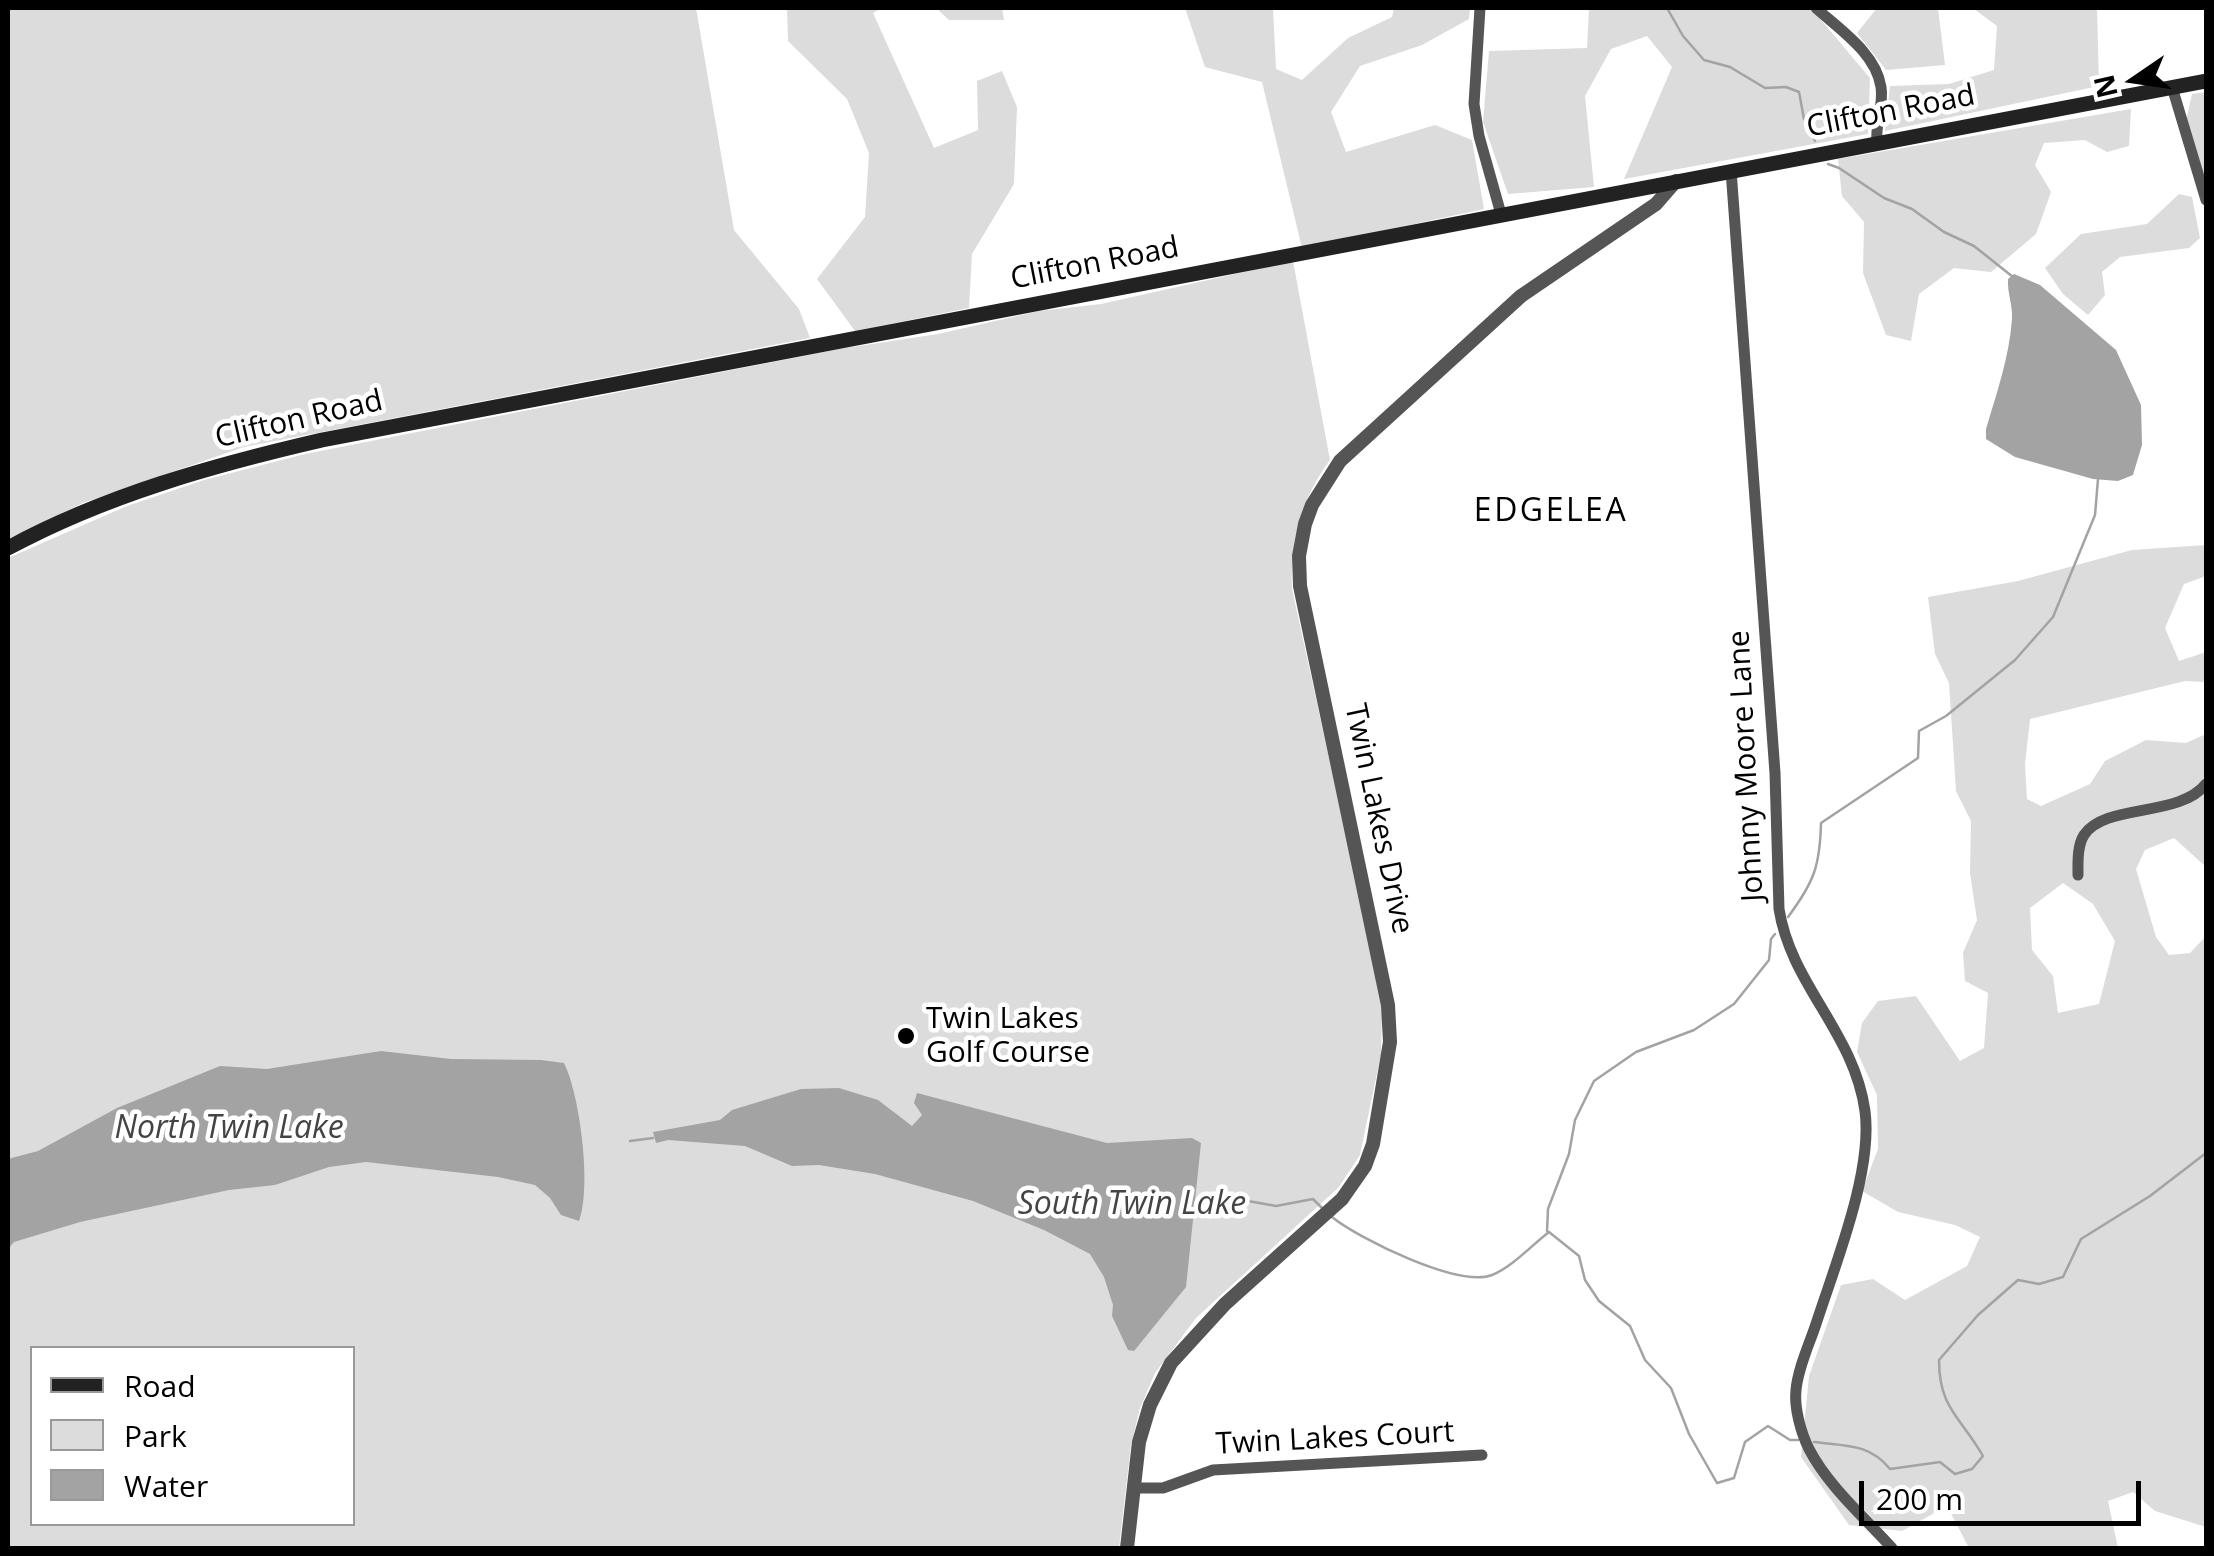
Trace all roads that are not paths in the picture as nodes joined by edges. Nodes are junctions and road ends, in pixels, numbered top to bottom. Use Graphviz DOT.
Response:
graph roads {
  1 [pos="1480,8"];
  2 [pos="1816,8"];
  3 [pos="2206,81"];
  4 [pos="2172,88"];
  5 [pos="1877,142"];
  6 [pos="1732,170"];
  7 [pos="1676,181"];
  8 [pos="2206,200"];
  9 [pos="1500,214"];
  10 [pos="8,548"];
  11 [pos="2206,784"];
  12 [pos="2078,874"];
  13 [pos="1482,1455"];
  14 [pos="1134,1488"];
  15 [pos="1127,1548"];
  16 [pos="1892,1548"];
  1 -- 9 [label="street"];
  2 -- 5 [label="street"];
  3 -- 4 [label="main road, Clifton Road"];
  4 -- 5 [label="main road, Clifton Road"];
  4 -- 8 [label="street"];
  5 -- 6 [label="main road, Clifton Road"];
  6 -- 7 [label="main road, Clifton Road"];
  6 -- 16 [label="street, Johnny Moore Lane"];
  7 -- 9 [label="main road, Clifton Road"];
  7 -- 14 [label="street, Twin Lakes Drive"];
  9 -- 10 [label="main road, Clifton Road"];
  11 -- 12 [label="street"];
  13 -- 14 [label="street, Twin Lakes Court"];
  14 -- 15 [label="street, Twin Lakes Drive"];
}
